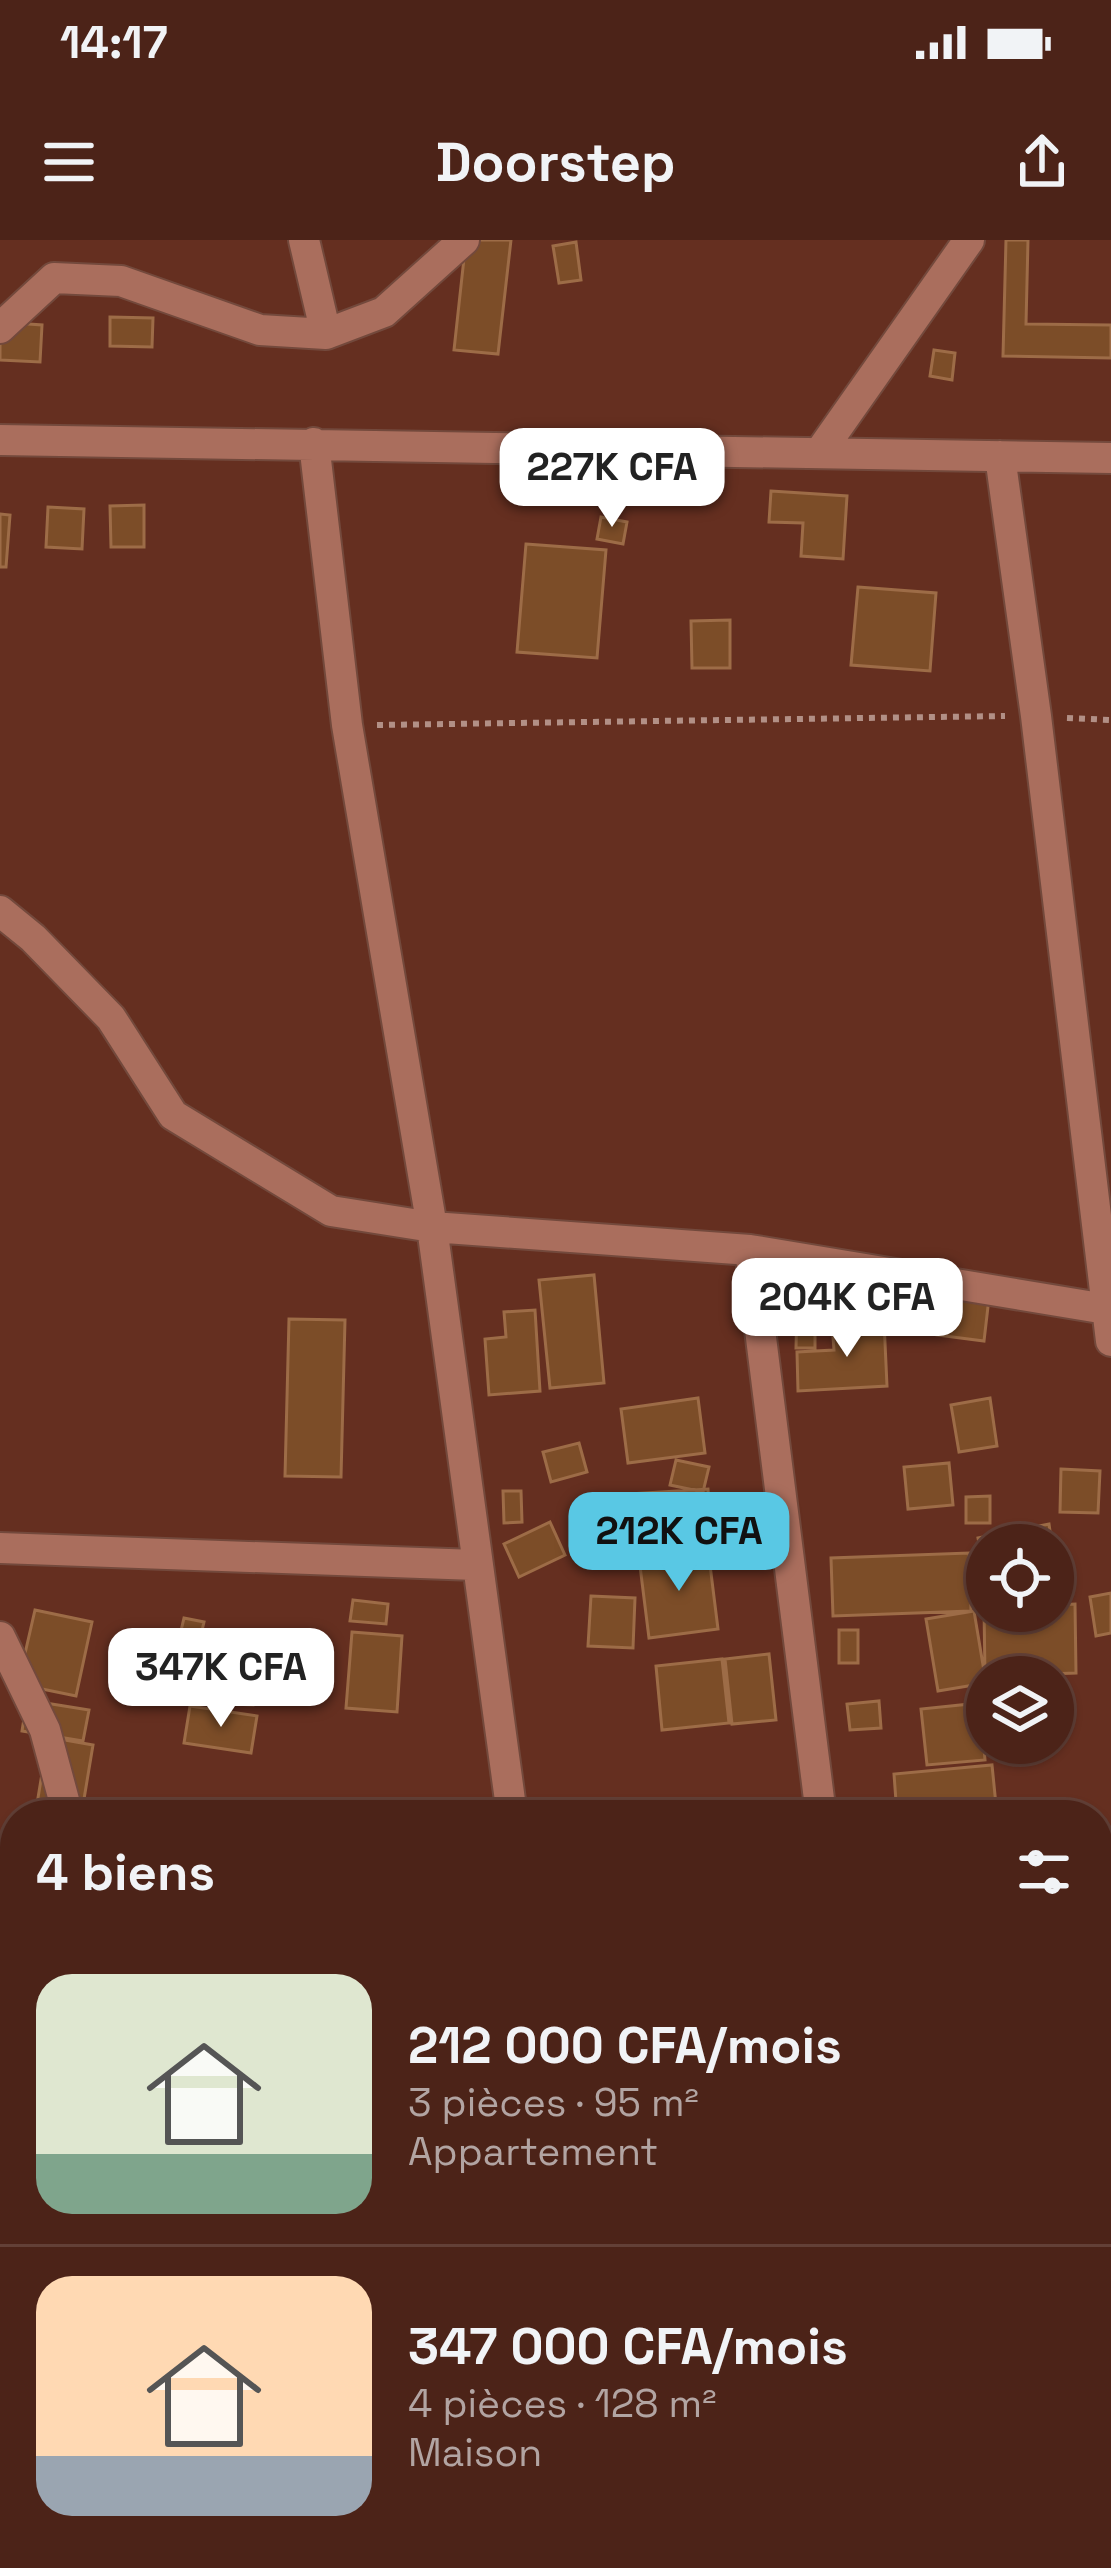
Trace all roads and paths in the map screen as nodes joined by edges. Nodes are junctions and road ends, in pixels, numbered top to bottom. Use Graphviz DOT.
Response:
graph roads {
  1 [pos="304,240"];
  2 [pos="464,240"];
  3 [pos="969,240"];
  4 [pos="0,328"];
  5 [pos="326,334"];
  6 [pos="0,440"];
  7 [pos="314,443"];
  8 [pos="820,452"];
  9 [pos="1000,456"];
  10 [pos="1111,458"];
  11 [pos="1036,716"];
  12 [pos="1111,720"];
  13 [pos="347,725"];
  14 [pos="0,911"];
  15 [pos="433,1228"];
  16 [pos="750,1250"];
  17 [pos="1106,1309"];
  18 [pos="1111,1341"];
  19 [pos="0,1548"];
  20 [pos="476,1565"];
  21 [pos="0,1636"];
  22 [pos="64,1800"];
  23 [pos="510,1800"];
  24 [pos="819,1800"];
  1 -- 5 [label="street"];
  2 -- 5 [label="street"];
  3 -- 8 [label="street"];
  4 -- 5 [label="street"];
  6 -- 7 [label="street"];
  7 -- 8 [label="street"];
  7 -- 13 [label="street"];
  8 -- 9 [label="street"];
  9 -- 10 [label="street"];
  9 -- 11 [label="street"];
  11 -- 12 [label="path"];
  11 -- 13 [label="path"];
  11 -- 17 [label="street"];
  13 -- 15 [label="street"];
  14 -- 15 [label="street"];
  15 -- 16 [label="street"];
  15 -- 20 [label="street"];
  16 -- 17 [label="street"];
  16 -- 24 [label="street"];
  17 -- 18 [label="street"];
  19 -- 20 [label="street"];
  20 -- 23 [label="street"];
  21 -- 22 [label="street"];
}
